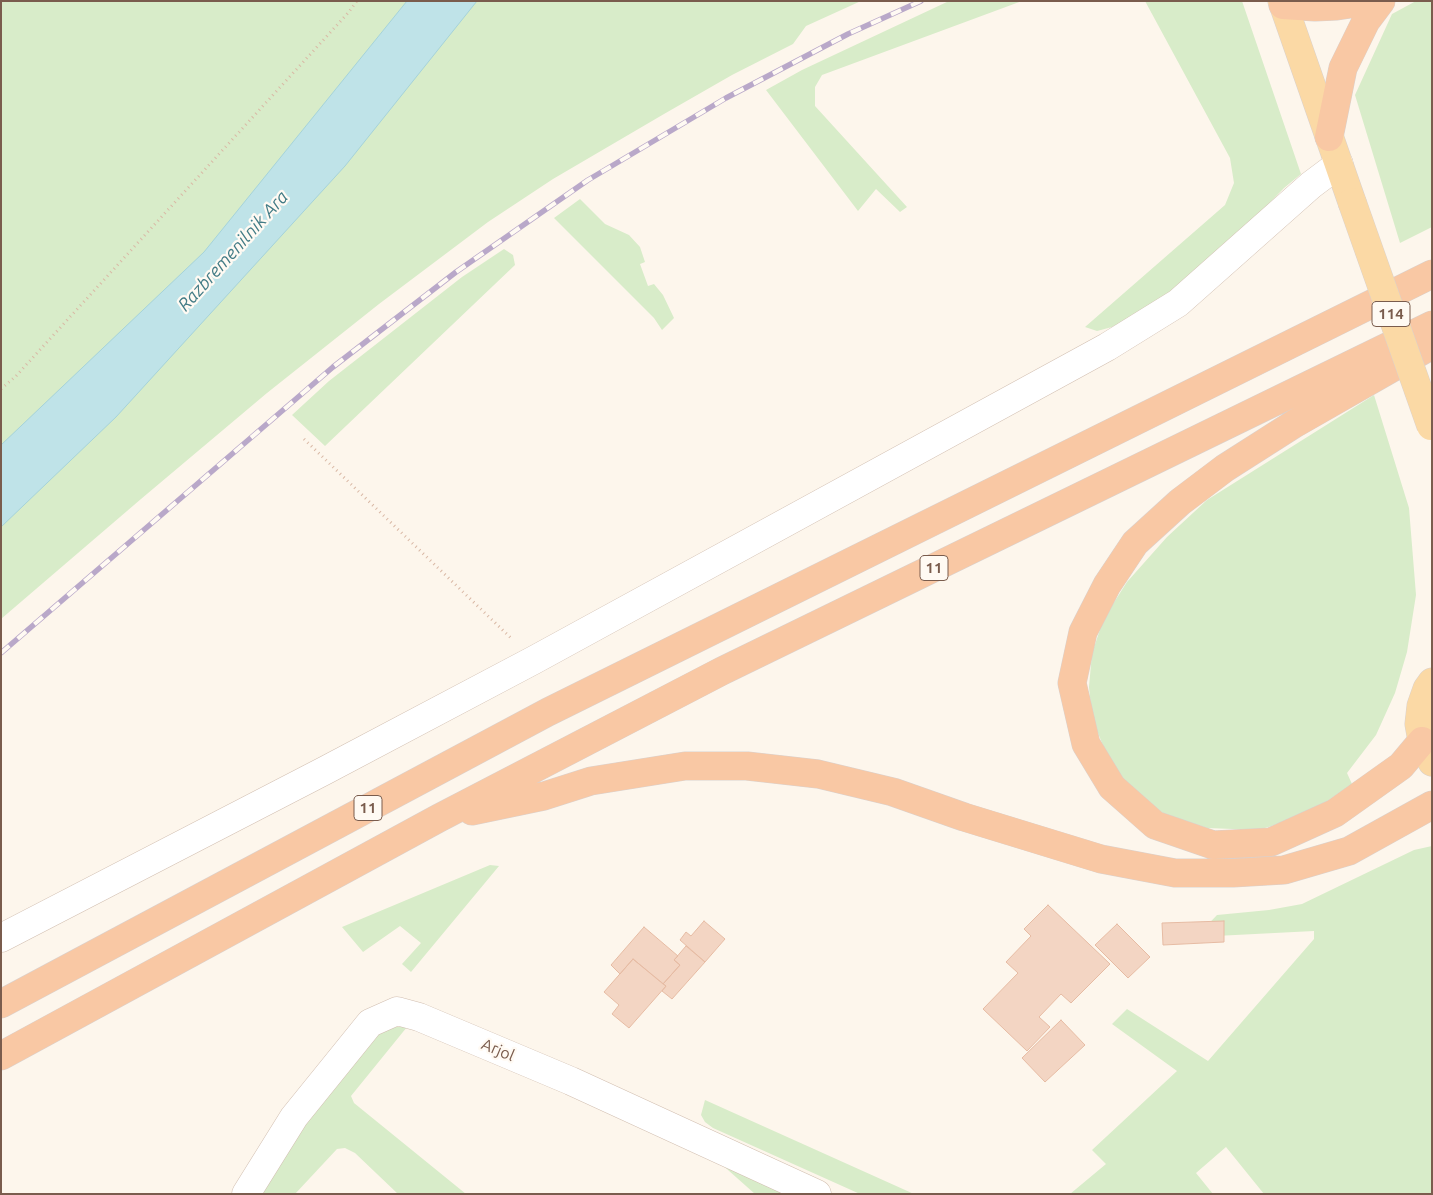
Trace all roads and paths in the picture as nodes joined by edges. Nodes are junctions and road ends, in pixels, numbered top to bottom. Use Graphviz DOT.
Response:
graph roads {
  1 [pos="356,1"];
  2 [pos="1370,1"];
  3 [pos="1381,1"];
  4 [pos="1284,2"];
  5 [pos="1329,137"];
  6 [pos="1339,164"];
  7 [pos="1432,274"];
  8 [pos="1432,325"];
  9 [pos="1432,345"];
  10 [pos="1,389"];
  11 [pos="1431,428"];
  12 [pos="304,439"];
  13 [pos="534,660"];
  14 [pos="1432,682"];
  15 [pos="1427,752"];
  16 [pos="1432,805"];
  17 [pos="439,818"];
  18 [pos="1,938"];
  19 [pos="1,1004"];
  20 [pos="1,1056"];
  21 [pos="246,1194"];
  22 [pos="817,1194"];
  1 -- 10 [label="path"];
  2 -- 4 [label="highway"];
  3 -- 5 [label="highway"];
  4 -- 5 [label="main road, 114"];
  5 -- 6 [label="main road, 114"];
  6 -- 11 [label="main road, 114, bridge"];
  6 -- 13 [label="street"];
  7 -- 19 [label="highway, 11"];
  8 -- 17 [label="highway, 11"];
  9 -- 15 [label="highway"];
  12 -- 13 [label="path"];
  13 -- 18 [label="street"];
  14 -- 15 [label="main road"];
  16 -- 17 [label="highway"];
  17 -- 20 [label="highway, 11"];
  21 -- 22 [label="street, Arjol"];
}
